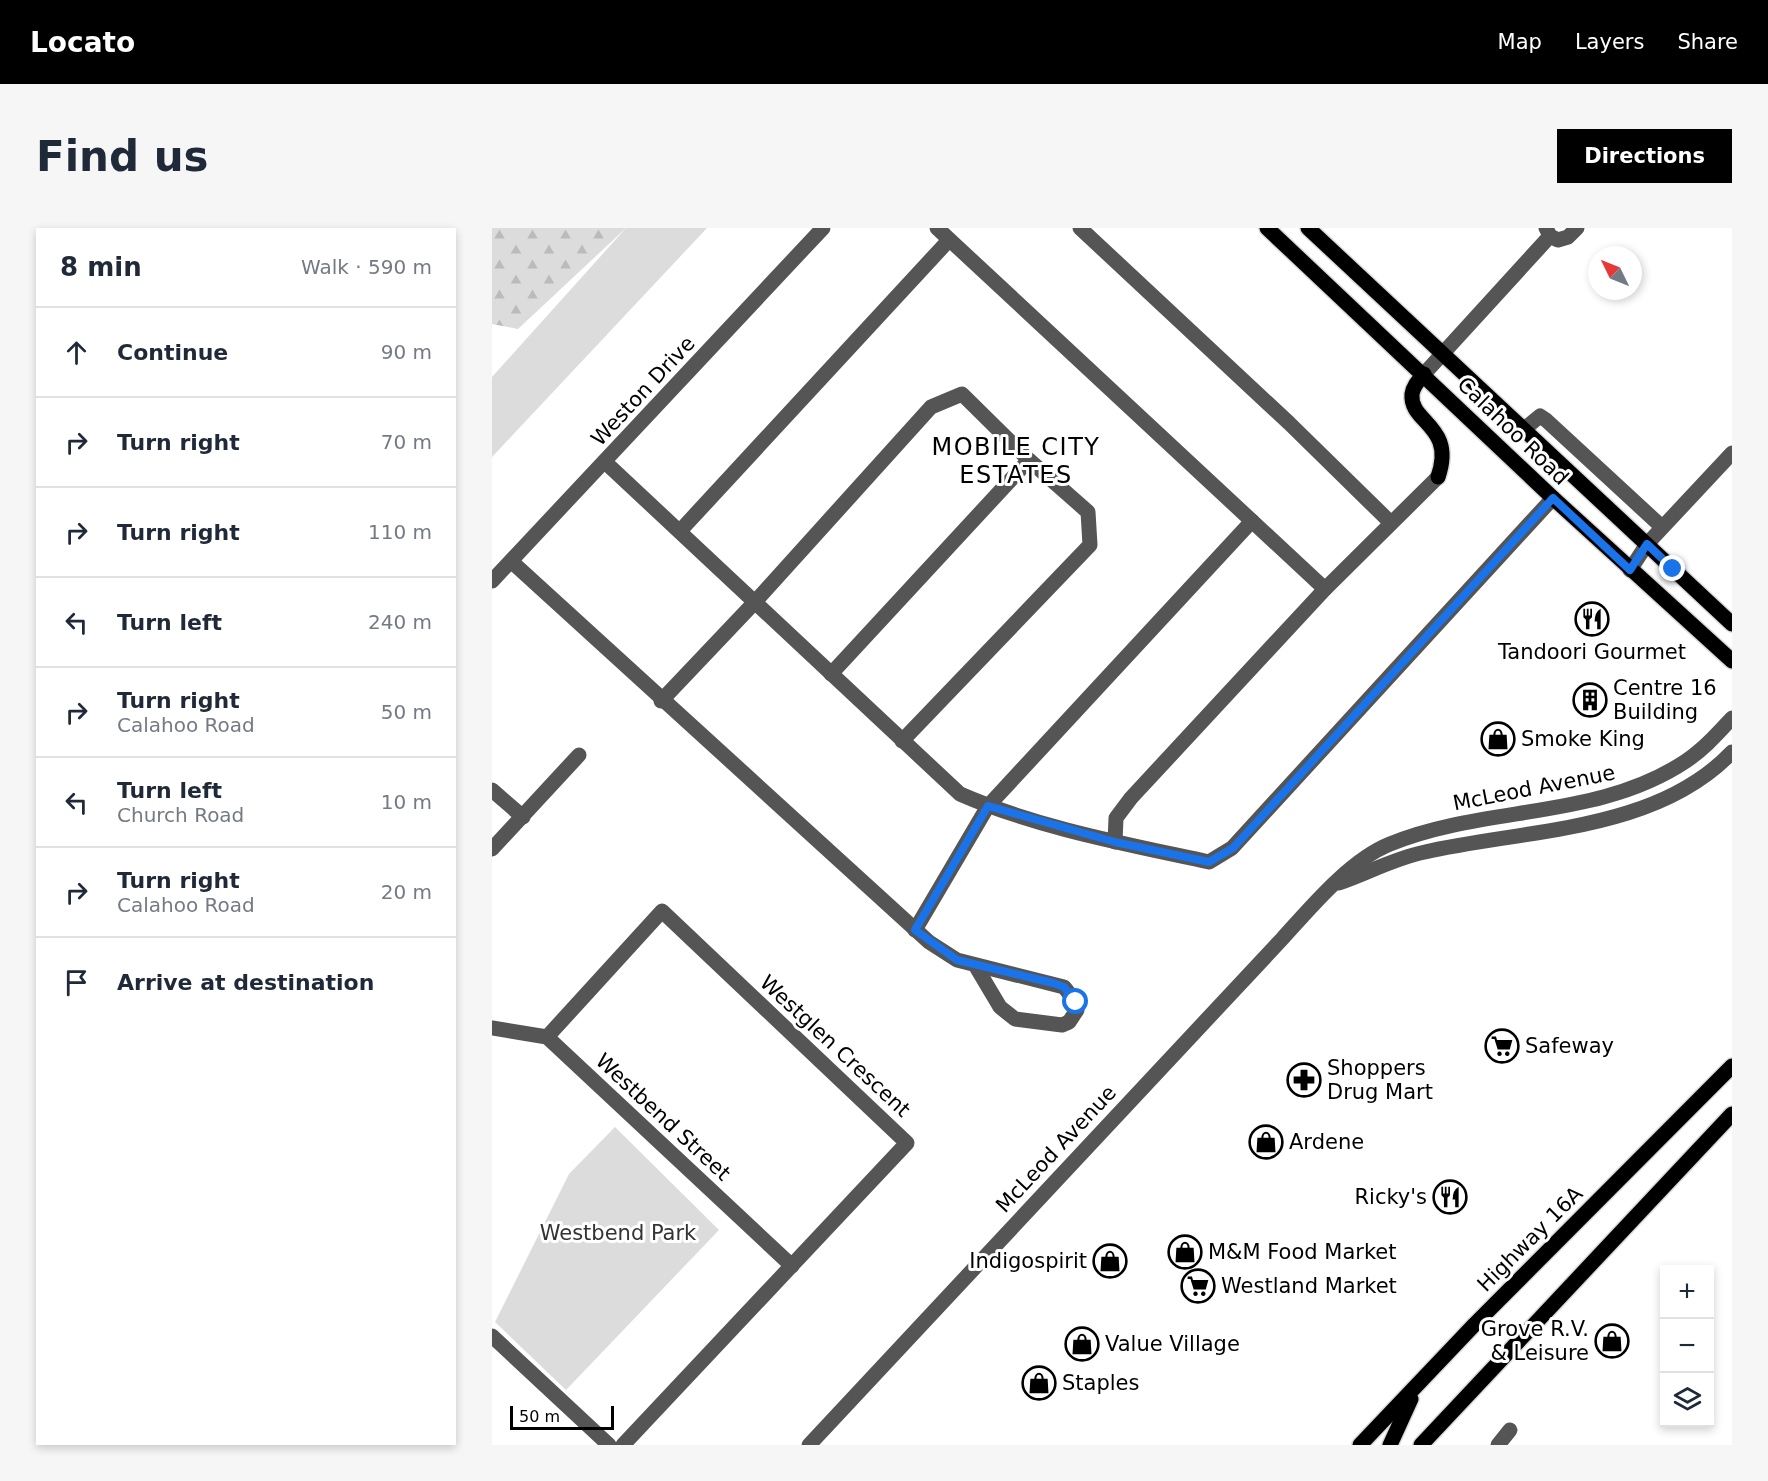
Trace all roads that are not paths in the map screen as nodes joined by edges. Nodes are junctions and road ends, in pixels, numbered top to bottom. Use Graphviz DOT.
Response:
graph roads {
  1 [pos="823,228"];
  2 [pos="937,228"];
  3 [pos="1080,228"];
  4 [pos="1267,228"];
  5 [pos="1308,228"];
  6 [pos="1577,228"];
  7 [pos="1548,232"];
  8 [pos="949,240"];
  9 [pos="1442,354"];
  10 [pos="1424,374"];
  11 [pos="1523,430"];
  12 [pos="1732,453"];
  13 [pos="1029,460"];
  14 [pos="606,462"];
  15 [pos="1438,477"];
  16 [pos="1553,498"];
  17 [pos="1252,521"];
  18 [pos="1391,522"];
  19 [pos="1662,527"];
  20 [pos="680,531"];
  21 [pos="1647,544"];
  22 [pos="511,561"];
  23 [pos="1630,570"];
  24 [pos="492,581"];
  25 [pos="1325,589"];
  26 [pos="754,603"];
  27 [pos="1732,624"];
  28 [pos="1732,661"];
  29 [pos="831,674"];
  30 [pos="662,700"];
  31 [pos="1732,718"];
  32 [pos="902,741"];
  33 [pos="1732,752"];
  34 [pos="579,755"];
  35 [pos="492,790"];
  36 [pos="988,806"];
  37 [pos="523,817"];
  38 [pos="1115,842"];
  39 [pos="492,849"];
  40 [pos="1336,884"];
  41 [pos="915,930"];
  42 [pos="975,965"];
  43 [pos="492,1028"];
  44 [pos="547,1037"];
  45 [pos="1732,1066"];
  46 [pos="1732,1114"];
  47 [pos="792,1266"];
  48 [pos="492,1336"];
  49 [pos="1421,1381"];
  50 [pos="1510,1430"];
  51 [pos="609,1445"];
  52 [pos="623,1445"];
  53 [pos="809,1445"];
  54 [pos="1360,1445"];
  55 [pos="1390,1445"];
  56 [pos="1421,1445"];
  57 [pos="1498,1445"];
  1 -- 14 [label="street, Weston Drive"];
  2 -- 8 [label="street"];
  3 -- 18 [label="street"];
  4 -- 10 [label="main road, Calahoo Road"];
  5 -- 9 [label="main road, Calahoo Road"];
  6 -- 7 [label="street"];
  7 -- 9 [label="street"];
  8 -- 17 [label="street"];
  8 -- 20 [label="street"];
  9 -- 10 [label="street"];
  9 -- 11 [label="main road, Calahoo Road"];
  10 -- 15 [label="main road"];
  10 -- 16 [label="main road, Calahoo Road"];
  11 -- 19 [label="street, Calahoo Road"];
  11 -- 21 [label="main road, Calahoo Road"];
  12 -- 19 [label="street"];
  13 -- 26 [label="street"];
  13 -- 29 [label="street"];
  13 -- 32 [label="street"];
  14 -- 20 [label="street"];
  14 -- 22 [label="street, Weston Drive"];
  15 -- 18 [label="street"];
  16 -- 23 [label="main road, Calahoo Road"];
  16 -- 38 [label="street"];
  17 -- 25 [label="street"];
  17 -- 36 [label="street"];
  18 -- 25 [label="street"];
  19 -- 21 [label="street"];
  20 -- 26 [label="street"];
  21 -- 23 [label="street"];
  21 -- 27 [label="main road, Calahoo Road"];
  22 -- 24 [label="street, Weston Drive"];
  22 -- 30 [label="street"];
  23 -- 28 [label="main road, Calahoo Road"];
  25 -- 38 [label="street"];
  26 -- 29 [label="street"];
  26 -- 30 [label="street"];
  29 -- 32 [label="street"];
  30 -- 41 [label="street"];
  31 -- 40 [label="street, McLeod Avenue"];
  32 -- 36 [label="street"];
  33 -- 40 [label="street, McLeod Avenue"];
  34 -- 37 [label="street"];
  35 -- 37 [label="street"];
  36 -- 38 [label="street"];
  36 -- 41 [label="street"];
  37 -- 39 [label="street"];
  40 -- 53 [label="street, McLeod Avenue"];
  41 -- 42 [label="street"];
  42 -- 42 [label="street"];
  43 -- 44 [label="street"];
  44 -- 47 [label="street, Westbend Street"];
  44 -- 47 [label="street, Westglen Crescent"];
  45 -- 49 [label="main road, Highway 16A"];
  46 -- 56 [label="main road"];
  47 -- 52 [label="street, Westglen Crescent"];
  48 -- 51 [label="street"];
  49 -- 54 [label="main road, Highway 16A"];
  49 -- 55 [label="main road"];
  50 -- 57 [label="street"];
}
